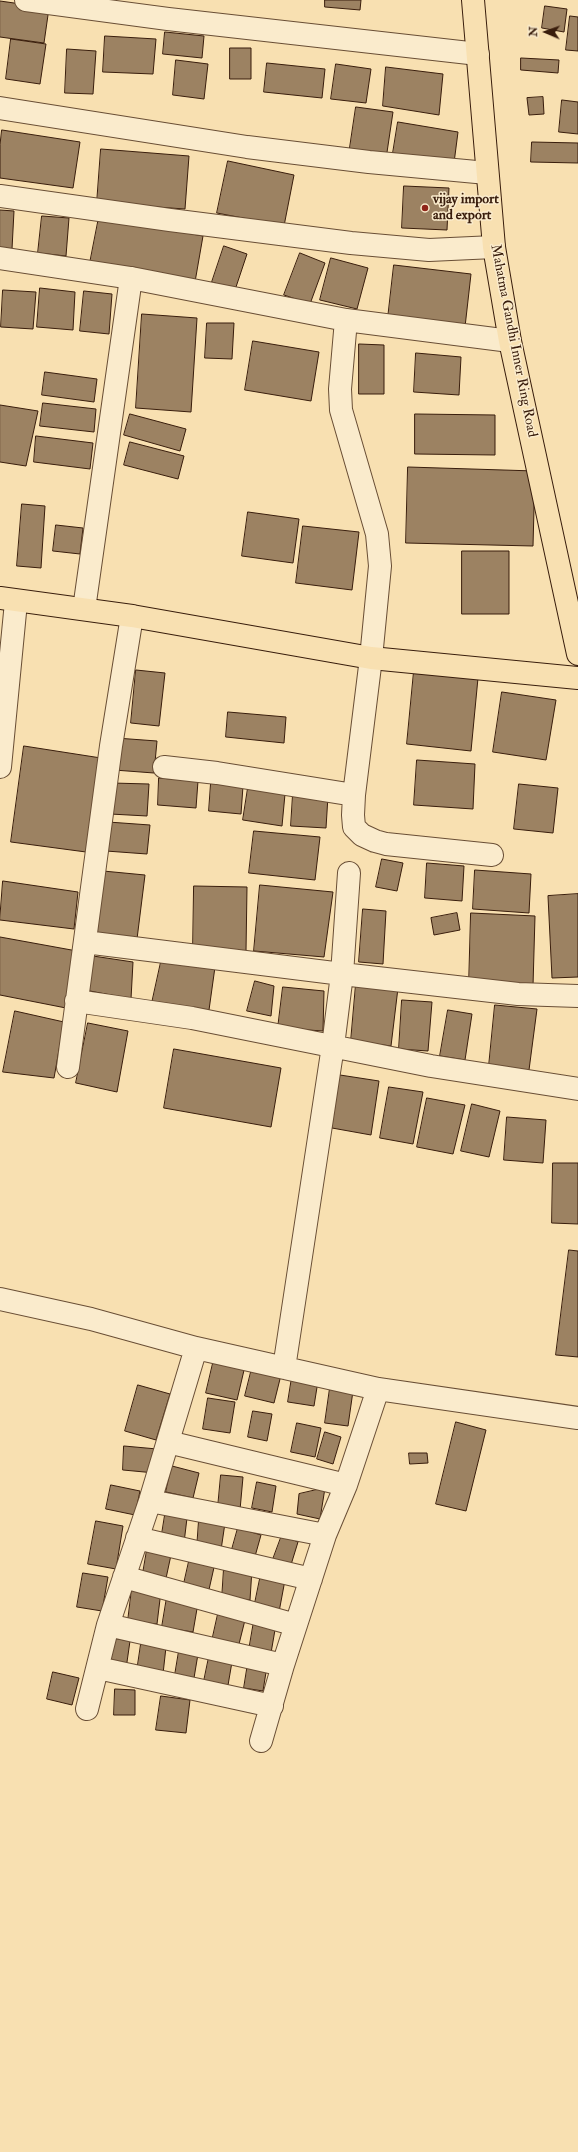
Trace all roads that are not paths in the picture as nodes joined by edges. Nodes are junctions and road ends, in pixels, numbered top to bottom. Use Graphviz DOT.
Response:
graph roads {
  1 [pos="26,0"];
  2 [pos="474,0"];
  3 [pos="478,54"];
  4 [pos="0,108"];
  5 [pos="487,173"];
  6 [pos="0,196"];
  7 [pos="494,247"];
  8 [pos="0,258"];
  9 [pos="131,278"];
  10 [pos="346,320"];
  11 [pos="510,341"];
  12 [pos="8,600"];
  13 [pos="84,609"];
  14 [pos="132,616"];
  15 [pos="578,654"];
  16 [pos="371,658"];
  17 [pos="578,678"];
  18 [pos="0,767"];
  19 [pos="164,767"];
  20 [pos="354,795"];
  21 [pos="492,855"];
  22 [pos="349,873"];
  23 [pos="85,942"];
  24 [pos="342,974"];
  25 [pos="578,996"];
  26 [pos="76,1000"];
  27 [pos="334,1046"];
  28 [pos="68,1067"];
  29 [pos="578,1089"];
  30 [pos="0,1299"];
  31 [pos="196,1348"];
  32 [pos="284,1368"];
  33 [pos="378,1389"];
  34 [pos="578,1418"];
  35 [pos="168,1442"];
  36 [pos="346,1485"];
  37 [pos="150,1501"];
  38 [pos="325,1534"];
  39 [pos="137,1538"];
  40 [pos="124,1577"];
  41 [pos="311,1579"];
  42 [pos="108,1625"];
  43 [pos="296,1625"];
  44 [pos="283,1665"];
  45 [pos="98,1668"];
  46 [pos="272,1706"];
  47 [pos="87,1709"];
  48 [pos="262,1741"];
  1 -- 3 [label="street"];
  2 -- 3 [label="main road, Mahatma Gandhi Inner Ring Road"];
  3 -- 5 [label="main road, Mahatma Gandhi Inner Ring Road"];
  4 -- 5 [label="street"];
  5 -- 7 [label="main road, Mahatma Gandhi Inner Ring Road"];
  6 -- 7 [label="street"];
  7 -- 11 [label="main road, Mahatma Gandhi Inner Ring Road"];
  8 -- 9 [label="street"];
  9 -- 10 [label="street"];
  9 -- 13 [label="street"];
  10 -- 11 [label="street"];
  10 -- 16 [label="street"];
  11 -- 15 [label="main road, Mahatma Gandhi Inner Ring Road"];
  12 -- 13 [label="main road"];
  12 -- 18 [label="street"];
  13 -- 14 [label="main road"];
  14 -- 16 [label="main road"];
  14 -- 23 [label="street"];
  16 -- 17 [label="main road"];
  16 -- 20 [label="street"];
  19 -- 20 [label="street"];
  20 -- 21 [label="street"];
  22 -- 24 [label="street"];
  23 -- 24 [label="street"];
  23 -- 26 [label="street"];
  24 -- 25 [label="street"];
  24 -- 27 [label="street"];
  26 -- 27 [label="street"];
  26 -- 28 [label="street"];
  27 -- 29 [label="street"];
  27 -- 32 [label="street"];
  30 -- 31 [label="street"];
  31 -- 32 [label="street"];
  31 -- 35 [label="street"];
  32 -- 33 [label="street"];
  33 -- 34 [label="street"];
  33 -- 36 [label="street"];
  35 -- 36 [label="street"];
  35 -- 37 [label="street"];
  36 -- 38 [label="street"];
  37 -- 38 [label="street"];
  37 -- 39 [label="street"];
  38 -- 41 [label="street"];
  39 -- 40 [label="street"];
  39 -- 41 [label="street"];
  40 -- 42 [label="street"];
  40 -- 43 [label="street"];
  41 -- 43 [label="street"];
  42 -- 44 [label="street"];
  42 -- 45 [label="street"];
  43 -- 44 [label="street"];
  44 -- 46 [label="street"];
  45 -- 46 [label="street"];
  45 -- 47 [label="street"];
  46 -- 48 [label="street"];
}
